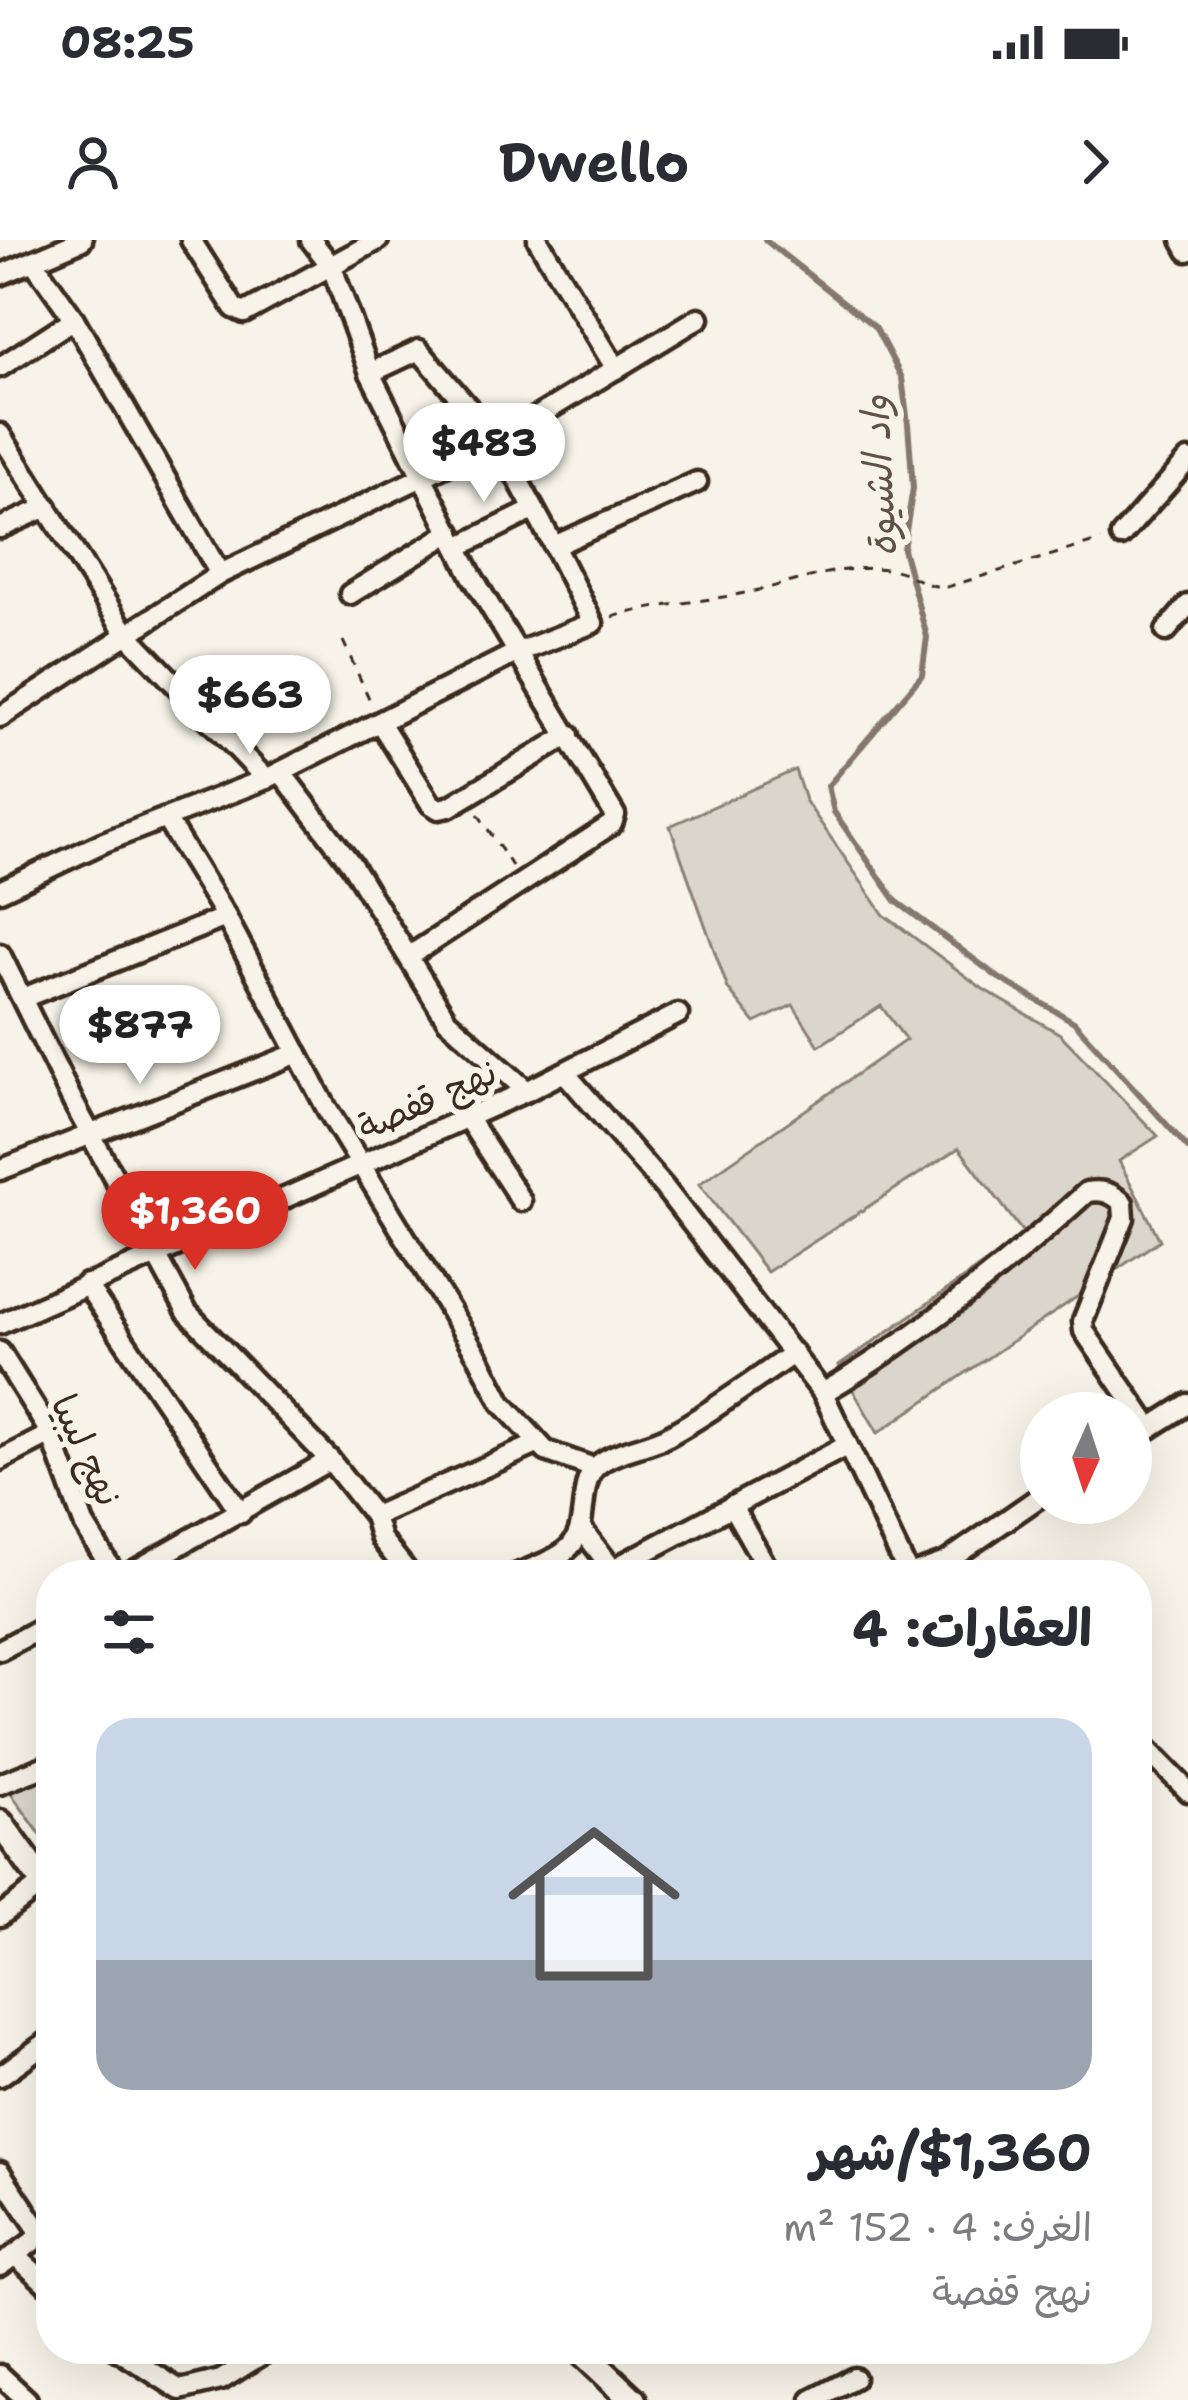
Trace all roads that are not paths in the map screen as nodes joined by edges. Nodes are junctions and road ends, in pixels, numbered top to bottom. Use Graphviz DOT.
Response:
graph roads {
  1 [pos="82,240"];
  2 [pos="191,240"];
  3 [pos="311,240"];
  4 [pos="378,240"];
  5 [pos="538,240"];
  6 [pos="1182,240"];
  7 [pos="1188,251"];
  8 [pos="33,261"];
  9 [pos="332,267"];
  10 [pos="0,275"];
  11 [pos="699,318"];
  12 [pos="74,319"];
  13 [pos="0,367"];
  14 [pos="616,369"];
  15 [pos="370,373"];
  16 [pos="0,434"];
  17 [pos="497,441"];
  18 [pos="1188,460"];
  19 [pos="420,476"];
  20 [pos="697,482"];
  21 [pos="47,507"];
  22 [pos="533,511"];
  23 [pos="0,528"];
  24 [pos="1121,536"];
  25 [pos="455,539"];
  26 [pos="554,546"];
  27 [pos="220,574"];
  28 [pos="350,594"];
  29 [pos="1188,605"];
  30 [pos="1166,631"];
  31 [pos="125,632"];
  32 [pos="516,653"];
  33 [pos="0,717"];
  34 [pos="381,724"];
  35 [pos="569,735"];
  36 [pos="274,776"];
  37 [pos="166,819"];
  38 [pos="0,891"];
  39 [pos="226,917"];
  40 [pos="0,954"];
  41 [pos="411,955"];
  42 [pos="23,998"];
  43 [pos="678,1014"];
  44 [pos="298,1053"];
  45 [pos="566,1073"];
  46 [pos="527,1091"];
  47 [pos="466,1116"];
  48 [pos="92,1136"];
  49 [pos="360,1165"];
  50 [pos="0,1170"];
  51 [pos="520,1201"];
  52 [pos="155,1258"];
  53 [pos="86,1284"];
  54 [pos="0,1324"];
  55 [pos="0,1352"];
  56 [pos="794,1353"];
  57 [pos="1126,1392"];
  58 [pos="824,1393"];
  59 [pos="1188,1404"];
  60 [pos="1152,1427"];
  61 [pos="50,1434"];
  62 [pos="537,1444"];
  63 [pos="846,1446"];
  64 [pos="0,1460"];
  65 [pos="331,1460"];
  66 [pos="594,1468"];
  67 [pos="732,1506"];
  68 [pos="1020,1511"];
  69 [pos="241,1513"];
  70 [pos="374,1516"];
  71 [pos="580,1528"];
  72 [pos="106,1560"];
  73 [pos="155,1560"];
  74 [pos="398,1560"];
  75 [pos="546,1560"];
  76 [pos="605,1560"];
  77 [pos="636,1560"];
  78 [pos="763,1560"];
  79 [pos="911,1560"];
  80 [pos="949,1560"];
  81 [pos="36,1631"];
  82 [pos="0,1650"];
  83 [pos="1152,1754"];
  84 [pos="36,1770"];
  85 [pos="0,1784"];
  86 [pos="1188,1791"];
  87 [pos="0,1823"];
  88 [pos="36,1873"];
  89 [pos="36,1895"];
  90 [pos="0,1916"];
  91 [pos="36,2049"];
  92 [pos="0,2076"];
  93 [pos="0,2172"];
  94 [pos="36,2219"];
  95 [pos="36,2239"];
  96 [pos="8,2260"];
  97 [pos="36,2278"];
  98 [pos="139,2364"];
  99 [pos="247,2364"];
  100 [pos="593,2364"];
  101 [pos="0,2375"];
  102 [pos="854,2378"];
  103 [pos="625,2398"];
  104 [pos="27,2400"];
  105 [pos="812,2400"];
  1 -- 8 [label="street"];
  2 -- 9 [label="street"];
  3 -- 9 [label="street"];
  4 -- 9 [label="street"];
  5 -- 14 [label="street"];
  6 -- 7 [label="street"];
  8 -- 10 [label="street"];
  8 -- 12 [label="street"];
  9 -- 15 [label="street"];
  11 -- 14 [label="street"];
  12 -- 13 [label="street"];
  12 -- 27 [label="street"];
  14 -- 17 [label="street"];
  15 -- 17 [label="street"];
  15 -- 19 [label="street"];
  16 -- 21 [label="street"];
  17 -- 19 [label="street"];
  17 -- 22 [label="street"];
  18 -- 24 [label="street"];
  19 -- 25 [label="street"];
  19 -- 27 [label="street"];
  20 -- 26 [label="street"];
  21 -- 23 [label="street"];
  21 -- 31 [label="street"];
  22 -- 25 [label="street"];
  22 -- 26 [label="street"];
  25 -- 28 [label="street"];
  25 -- 32 [label="street"];
  26 -- 32 [label="street"];
  27 -- 31 [label="street"];
  29 -- 30 [label="street"];
  31 -- 33 [label="street"];
  31 -- 36 [label="street"];
  32 -- 34 [label="street"];
  32 -- 35 [label="street"];
  34 -- 35 [label="street"];
  34 -- 36 [label="street"];
  35 -- 41 [label="street"];
  36 -- 37 [label="street"];
  36 -- 41 [label="street"];
  37 -- 38 [label="street"];
  37 -- 39 [label="street"];
  39 -- 42 [label="street"];
  39 -- 44 [label="street"];
  40 -- 42 [label="street"];
  41 -- 46 [label="street"];
  42 -- 48 [label="street"];
  43 -- 45 [label="street, نهج قفصة"];
  44 -- 48 [label="street"];
  44 -- 49 [label="street"];
  45 -- 46 [label="street, نهج قفصة"];
  45 -- 56 [label="street"];
  46 -- 47 [label="street, نهج قفصة"];
  47 -- 49 [label="street, نهج قفصة"];
  47 -- 51 [label="street"];
  48 -- 50 [label="street"];
  48 -- 52 [label="street"];
  49 -- 52 [label="street, نهج قفصة"];
  49 -- 62 [label="street"];
  52 -- 53 [label="street, نهج قفصة"];
  52 -- 65 [label="street"];
  53 -- 54 [label="street, نهج قفصة"];
  53 -- 69 [label="street"];
  55 -- 61 [label="street, نهج ليبيا"];
  56 -- 58 [label="street"];
  56 -- 66 [label="street"];
  57 -- 58 [label="street"];
  58 -- 63 [label="street"];
  59 -- 60 [label="street"];
  61 -- 64 [label="street"];
  61 -- 72 [label="street, نهج ليبيا"];
  62 -- 66 [label="street"];
  62 -- 70 [label="street"];
  63 -- 67 [label="street"];
  63 -- 79 [label="street"];
  65 -- 69 [label="street"];
  65 -- 70 [label="street"];
  66 -- 71 [label="street"];
  67 -- 77 [label="street"];
  67 -- 78 [label="street"];
  68 -- 80 [label="street"];
  69 -- 73 [label="street"];
  70 -- 74 [label="street"];
  71 -- 75 [label="street"];
  71 -- 76 [label="street"];
  81 -- 82 [label="street"];
  83 -- 86 [label="street"];
  84 -- 85 [label="street"];
  87 -- 88 [label="main road"];
  89 -- 90 [label="street"];
  91 -- 92 [label="street"];
  93 -- 94 [label="street"];
  95 -- 96 [label="street"];
  96 -- 97 [label="street"];
  98 -- 99 [label="street"];
  100 -- 103 [label="main road"];
  101 -- 104 [label="street"];
  102 -- 105 [label="street"];
}
